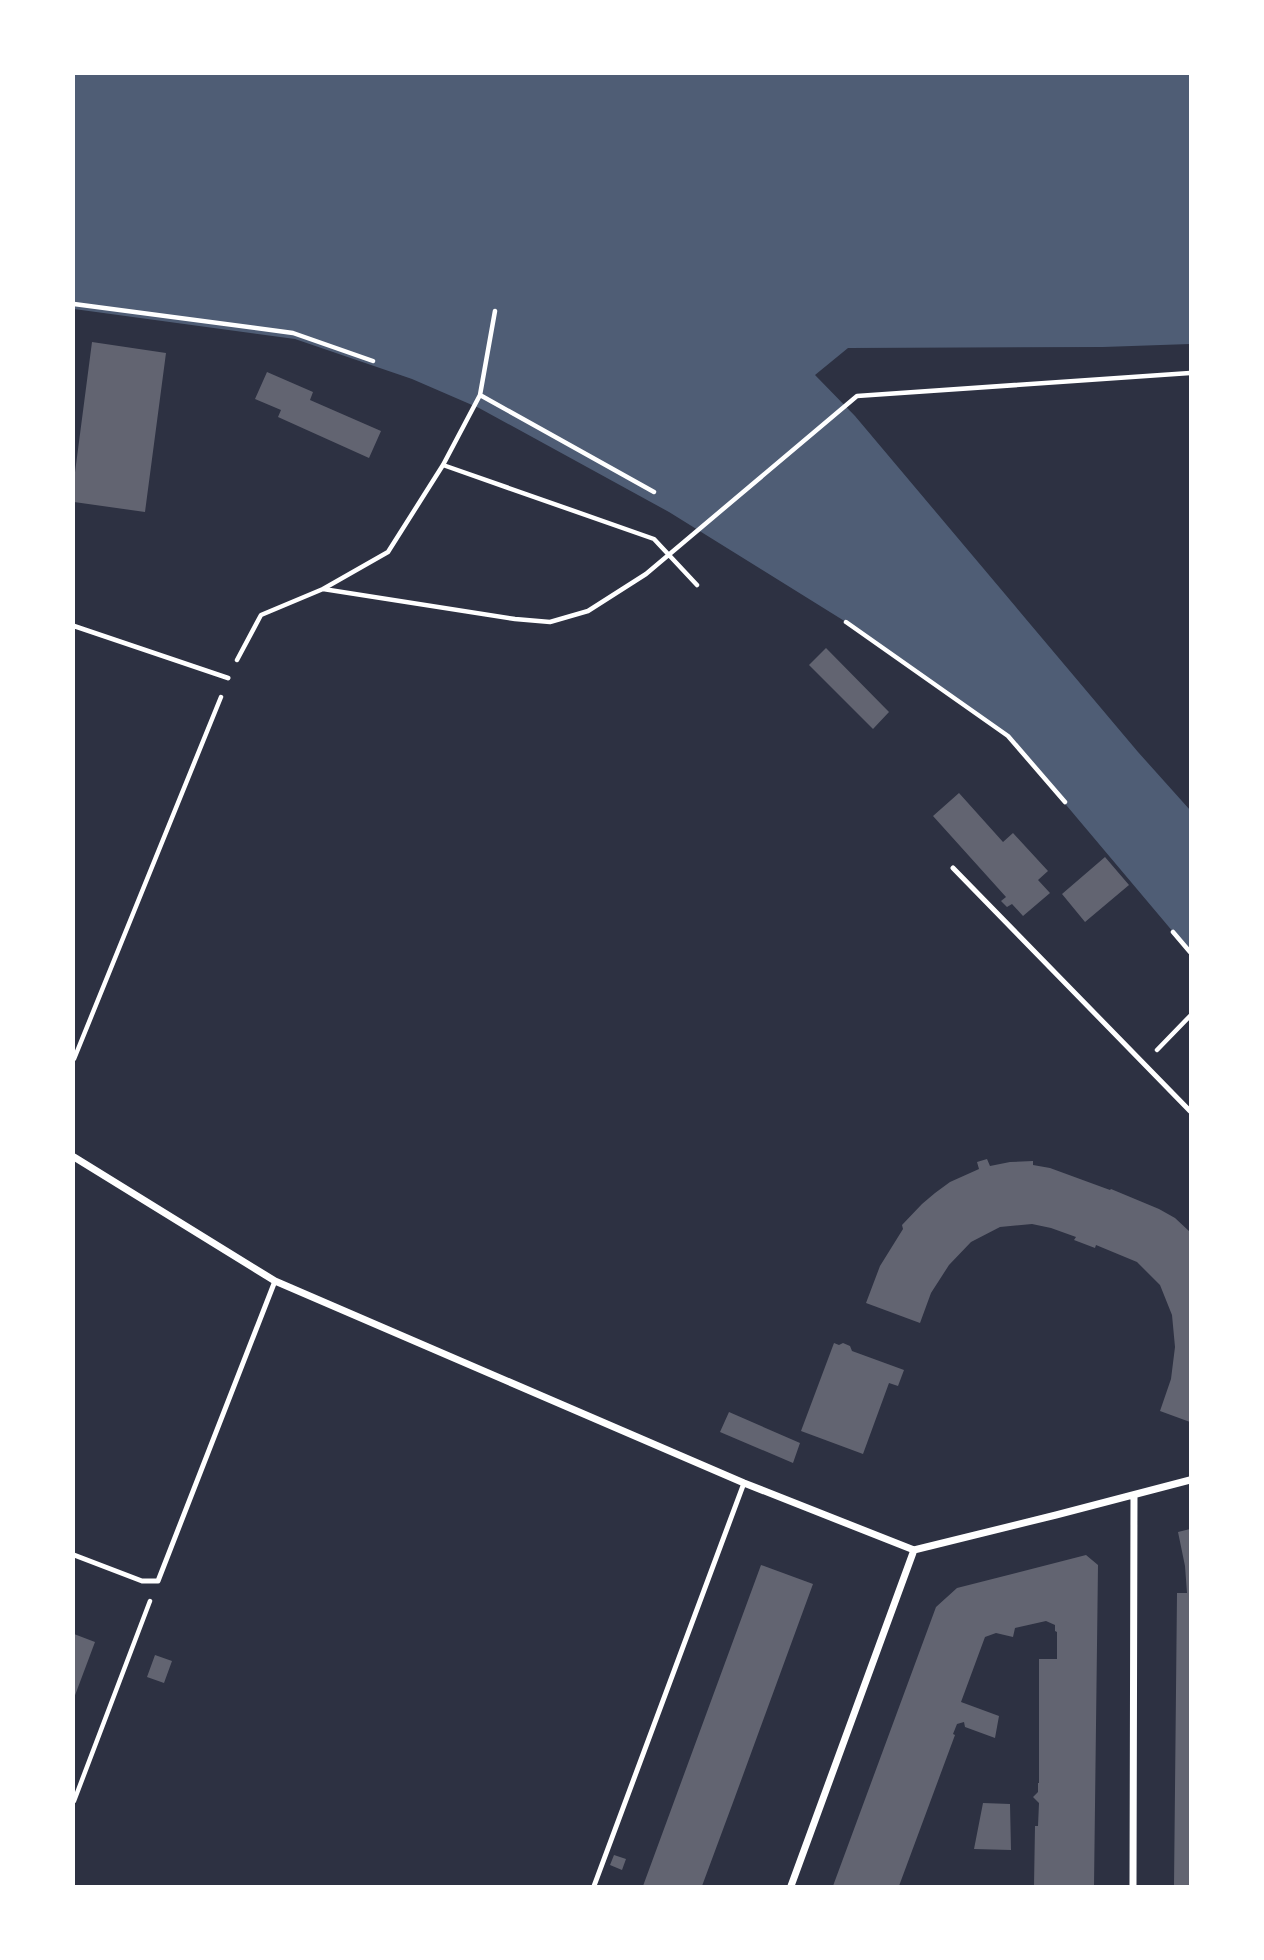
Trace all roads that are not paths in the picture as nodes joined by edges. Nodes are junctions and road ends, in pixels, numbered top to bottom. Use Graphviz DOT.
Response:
graph roads {
  1 [pos="74,626"];
  2 [pos="228,678"];
  3 [pos="953,868"];
  4 [pos="1191,1111"];
  5 [pos="74,1157"];
  6 [pos="275,1281"];
  7 [pos="1191,1480"];
  8 [pos="744,1483"];
  9 [pos="1134,1495"];
  10 [pos="914,1550"];
  11 [pos="74,1555"];
  12 [pos="594,1886"];
  13 [pos="792,1886"];
  14 [pos="1133,1886"];
  1 -- 2 [label="lane"];
  3 -- 4 [label="lane"];
  5 -- 6 [label="street"];
  6 -- 8 [label="street"];
  6 -- 11 [label="lane"];
  7 -- 9 [label="street"];
  8 -- 10 [label="street"];
  8 -- 12 [label="lane"];
  9 -- 10 [label="street"];
  9 -- 14 [label="street"];
  10 -- 13 [label="street"];
}
